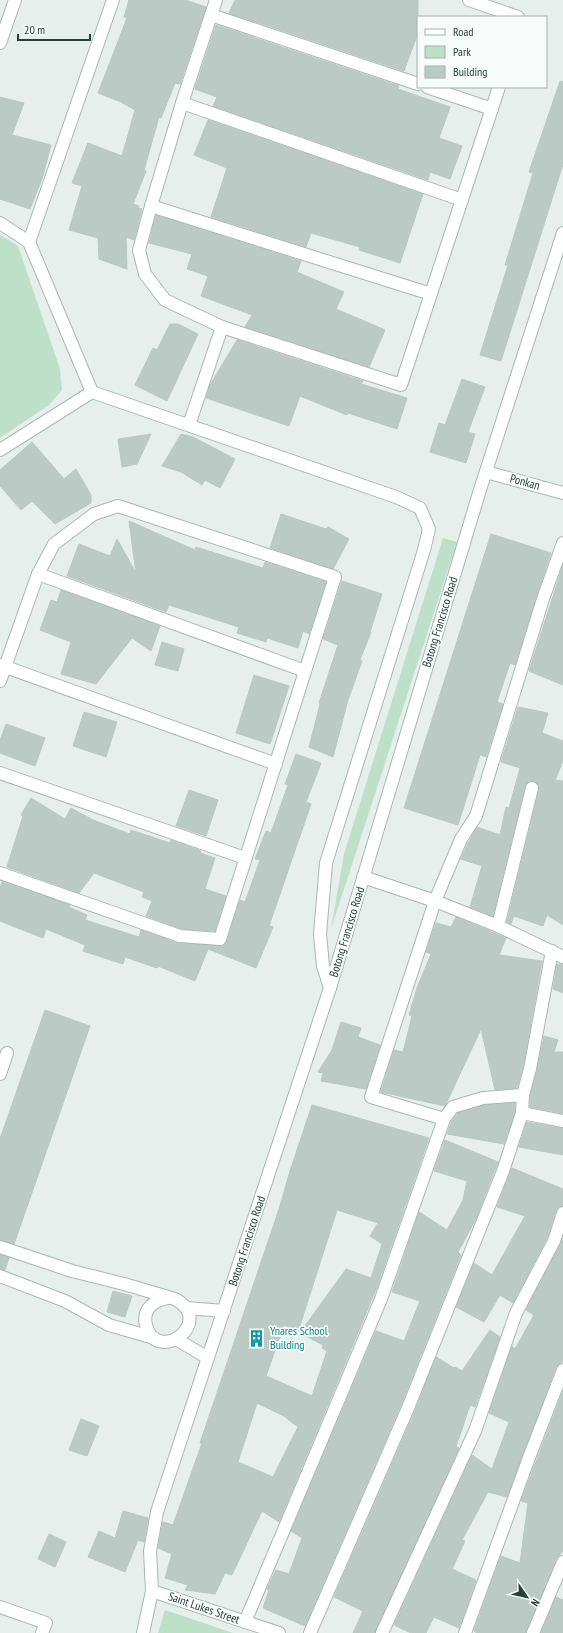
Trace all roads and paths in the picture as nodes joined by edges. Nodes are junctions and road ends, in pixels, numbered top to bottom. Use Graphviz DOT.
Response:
graph roads {
  1 [pos="15,0"];
  2 [pos="113,0"];
  3 [pos="216,0"];
  4 [pos="469,0"];
  5 [pos="211,15"];
  6 [pos="515,16"];
  7 [pos="0,43"];
  8 [pos="417,84"];
  9 [pos="430,88"];
  10 [pos="499,88"];
  11 [pos="182,103"];
  12 [pos="492,109"];
  13 [pos="462,200"];
  14 [pos="151,206"];
  15 [pos="0,223"];
  16 [pos="563,233"];
  17 [pos="29,242"];
  18 [pos="431,294"];
  19 [pos="222,327"];
  20 [pos="92,392"];
  21 [pos="189,425"];
  22 [pos="0,450"];
  23 [pos="486,472"];
  24 [pos="563,493"];
  25 [pos="563,543"];
  26 [pos="38,574"];
  27 [pos="2,666"];
  28 [pos="305,671"];
  29 [pos="0,681"];
  30 [pos="276,764"];
  31 [pos="0,773"];
  32 [pos="532,788"];
  33 [pos="246,858"];
  34 [pos="0,873"];
  35 [pos="364,877"];
  36 [pos="435,901"];
  37 [pos="498,926"];
  38 [pos="552,950"];
  39 [pos="563,957"];
  40 [pos="330,988"];
  41 [pos="7,1053"];
  42 [pos="0,1074"];
  43 [pos="524,1095"];
  44 [pos="522,1113"];
  45 [pos="444,1118"];
  46 [pos="563,1121"];
  47 [pos="563,1213"];
  48 [pos="0,1247"];
  49 [pos="0,1276"];
  50 [pos="168,1298"];
  51 [pos="186,1308"];
  52 [pos="224,1311"];
  53 [pos="154,1338"];
  54 [pos="176,1339"];
  55 [pos="208,1358"];
  56 [pos="563,1370"];
  57 [pos="563,1562"];
  58 [pos="152,1591"];
  59 [pos="0,1607"];
  60 [pos="245,1622"];
  61 [pos="42,1633"];
  62 [pos="143,1633"];
  63 [pos="279,1633"];
  64 [pos="310,1633"];
  65 [pos="382,1633"];
  66 [pos="465,1633"];
  67 [pos="533,1633"];
  1 -- 7 [label="street"];
  2 -- 17 [label="street"];
  3 -- 5 [label="street"];
  4 -- 6 [label="street"];
  5 -- 8 [label="street"];
  5 -- 11 [label="street"];
  9 -- 12 [label="street"];
  10 -- 12 [label="street"];
  11 -- 13 [label="street"];
  11 -- 14 [label="street"];
  12 -- 13 [label="street"];
  13 -- 18 [label="street"];
  14 -- 18 [label="street"];
  14 -- 19 [label="street"];
  15 -- 17 [label="street"];
  16 -- 23 [label="street, Botong Francisco Road"];
  17 -- 20 [label="street"];
  18 -- 19 [label="street"];
  19 -- 21 [label="street"];
  20 -- 21 [label="street"];
  20 -- 22 [label="street"];
  21 -- 40 [label="street"];
  23 -- 24 [label="street, Ponkan"];
  23 -- 35 [label="street, Botong Francisco Road"];
  25 -- 36 [label="street"];
  26 -- 27 [label="street"];
  26 -- 28 [label="street"];
  26 -- 28 [label="street"];
  27 -- 29 [label="street"];
  27 -- 30 [label="street"];
  28 -- 30 [label="street"];
  30 -- 33 [label="street"];
  31 -- 33 [label="street"];
  32 -- 37 [label="street"];
  33 -- 34 [label="street"];
  35 -- 36 [label="street"];
  35 -- 40 [label="street, Botong Francisco Road"];
  36 -- 37 [label="street"];
  36 -- 45 [label="street"];
  37 -- 38 [label="street"];
  38 -- 39 [label="street"];
  38 -- 43 [label="street"];
  40 -- 52 [label="street, Botong Francisco Road"];
  41 -- 42 [label="street"];
  43 -- 44 [label="street"];
  43 -- 45 [label="street"];
  44 -- 46 [label="street"];
  44 -- 64 [label="street"];
  45 -- 60 [label="street"];
  47 -- 65 [label="street"];
  48 -- 50 [label="street"];
  49 -- 53 [label="street"];
  50 -- 51 [label="street"];
  50 -- 53 [label="street"];
  51 -- 52 [label="street"];
  51 -- 54 [label="street"];
  52 -- 55 [label="street, Botong Francisco Road"];
  53 -- 54 [label="street"];
  54 -- 55 [label="street"];
  55 -- 58 [label="street, Botong Francisco Road"];
  56 -- 66 [label="street"];
  57 -- 67 [label="street"];
  58 -- 60 [label="street, Saint Lukes Street"];
  58 -- 62 [label="street, Botong Francisco Road"];
  59 -- 61 [label="street"];
  60 -- 63 [label="street, Saint Lukes Street"];
}
